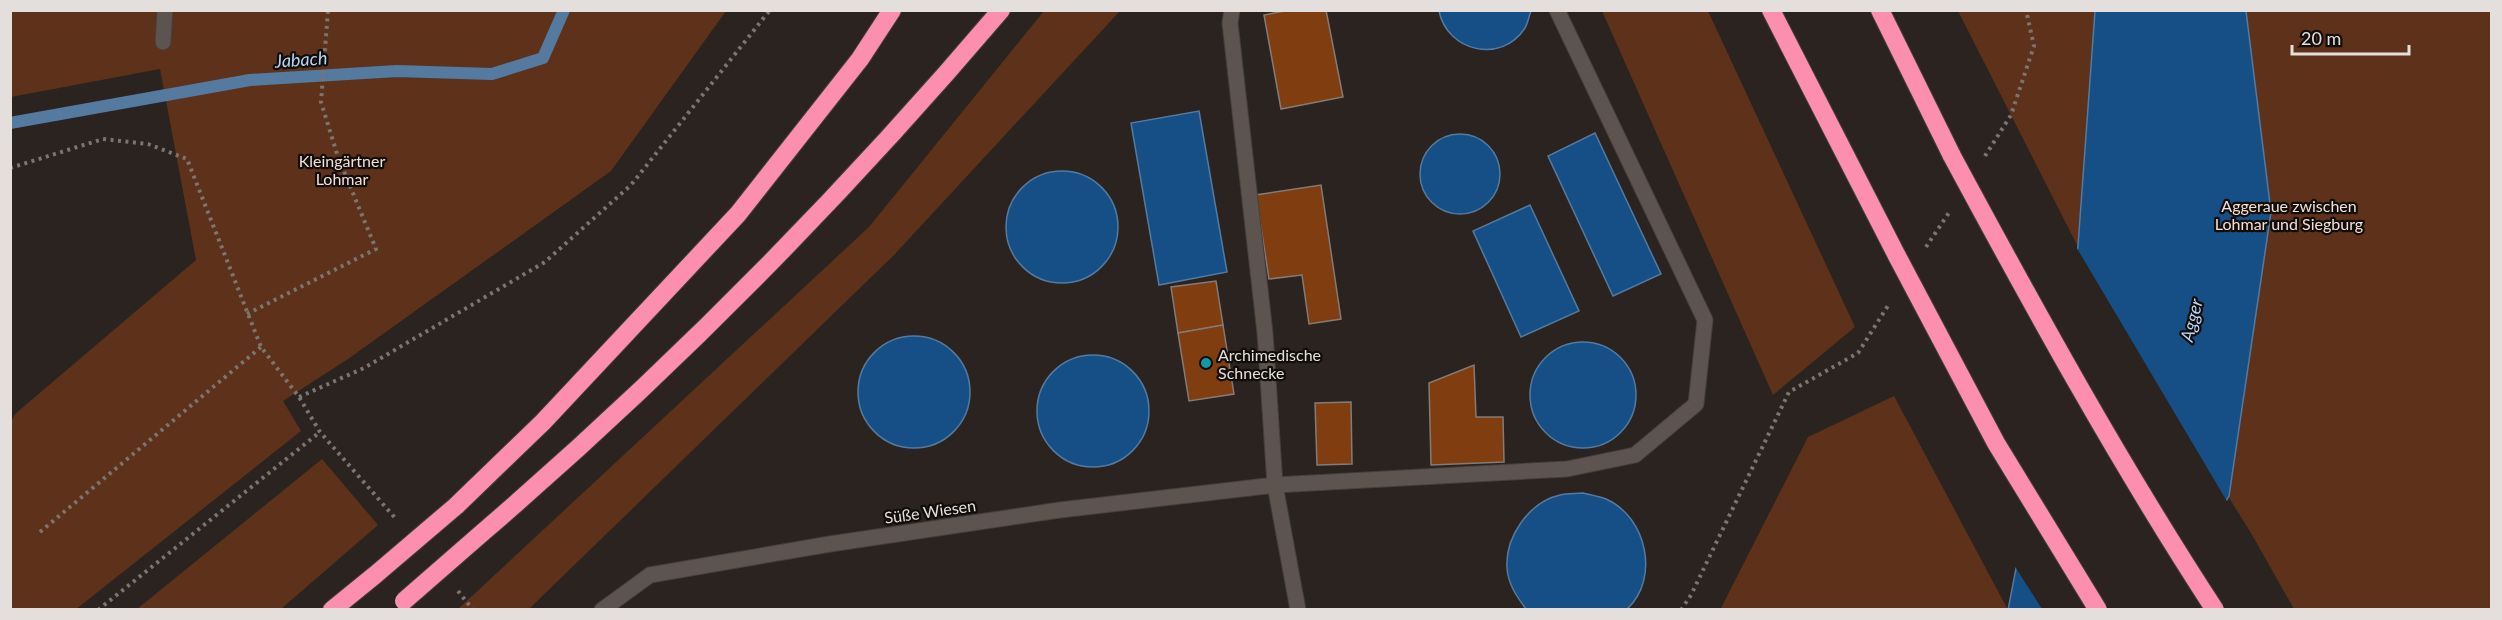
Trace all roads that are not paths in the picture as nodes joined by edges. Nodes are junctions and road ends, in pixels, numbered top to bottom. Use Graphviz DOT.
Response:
graph roads {
  1 [pos="165,10"];
  2 [pos="892,10"];
  3 [pos="1001,10"];
  4 [pos="1232,10"];
  5 [pos="1557,10"];
  6 [pos="1772,10"];
  7 [pos="1880,10"];
  8 [pos="163,42"];
  9 [pos="1275,485"];
  10 [pos="399,605"];
  11 [pos="332,609"];
  12 [pos="602,609"];
  13 [pos="1298,609"];
  14 [pos="2098,609"];
  15 [pos="2215,609"];
  1 -- 8 [label="lane"];
  2 -- 11 [label="highway, bridge"];
  3 -- 10 [label="highway, bridge"];
  4 -- 9 [label="lane"];
  5 -- 9 [label="lane, Süße Wiesen"];
  6 -- 14 [label="highway, bridge"];
  7 -- 15 [label="highway, bridge"];
  9 -- 12 [label="lane, Süße Wiesen"];
  9 -- 13 [label="lane"];
}
